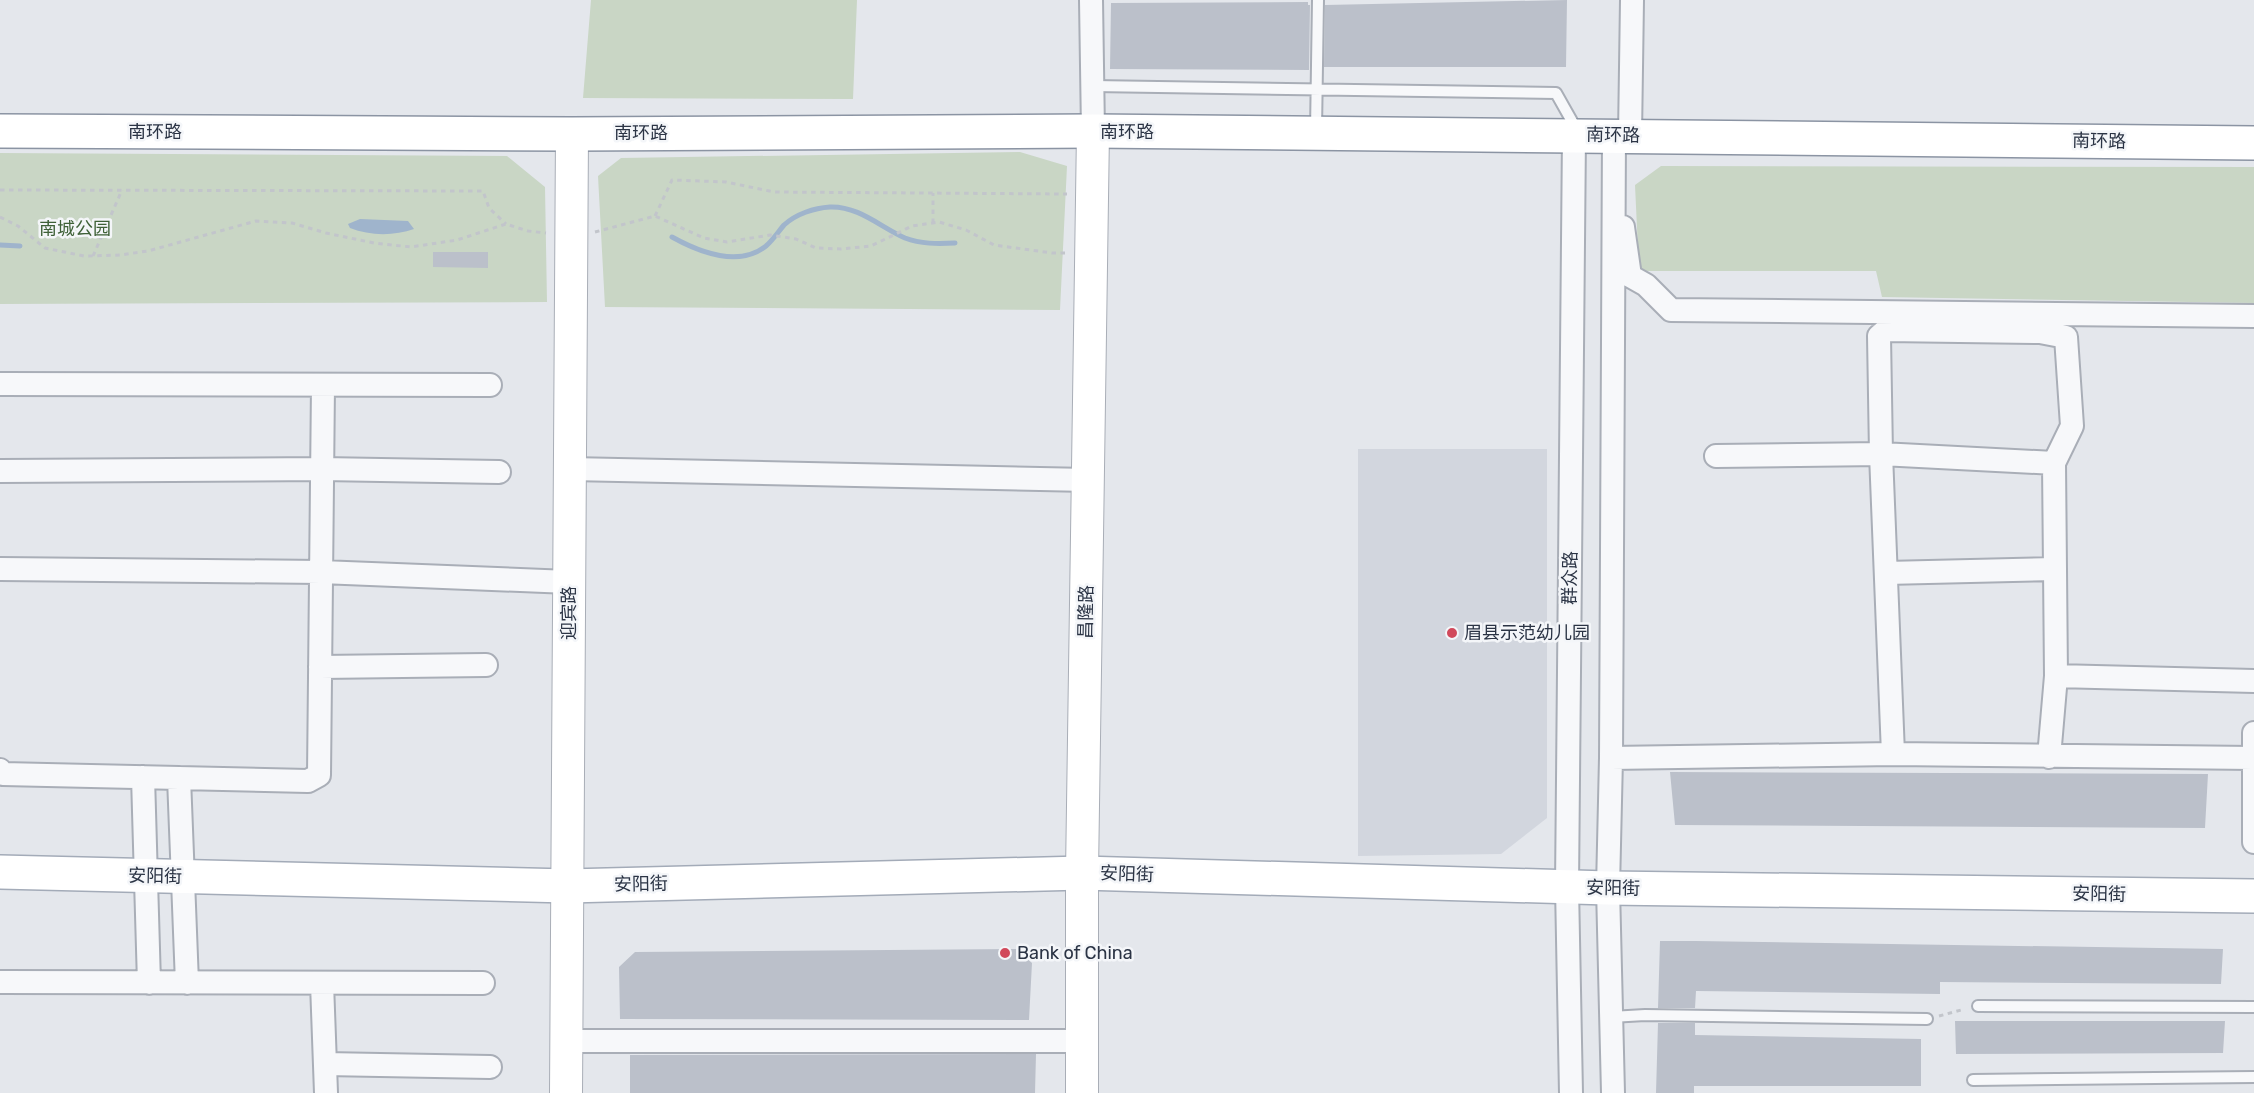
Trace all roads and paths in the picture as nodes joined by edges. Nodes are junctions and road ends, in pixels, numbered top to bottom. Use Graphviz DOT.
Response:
graph roads {
  1 [pos="1091,0"];
  2 [pos="1318,0"];
  3 [pos="1632,0"];
  4 [pos="1093,86"];
  5 [pos="1317,90"];
  6 [pos="0,131"];
  7 [pos="1093,131"];
  8 [pos="1316,133"];
  9 [pos="572,134"];
  10 [pos="1577,135"];
  11 [pos="1622,135"];
  12 [pos="2254,143"];
  13 [pos="0,190"];
  14 [pos="122,190"];
  15 [pos="933,194"];
  16 [pos="1092,194"];
  17 [pos="1612,195"];
  18 [pos="655,216"];
  19 [pos="0,217"];
  20 [pos="933,223"];
  21 [pos="506,224"];
  22 [pos="571,235"];
  23 [pos="1091,252"];
  24 [pos="93,256"];
  25 [pos="2254,316"];
  26 [pos="0,384"];
  27 [pos="323,385"];
  28 [pos="490,385"];
  29 [pos="1881,454"];
  30 [pos="1716,456"];
  31 [pos="2054,463"];
  32 [pos="322,469"];
  33 [pos="570,470"];
  34 [pos="0,471"];
  35 [pos="499,471"];
  36 [pos="1088,480"];
  37 [pos="0,569"];
  38 [pos="2055,569"];
  39 [pos="321,572"];
  40 [pos="1886,573"];
  41 [pos="569,582"];
  42 [pos="486,665"];
  43 [pos="320,667"];
  44 [pos="2056,676"];
  45 [pos="2254,681"];
  46 [pos="2254,733"];
  47 [pos="1893,754"];
  48 [pos="2049,757"];
  49 [pos="1611,758"];
  50 [pos="2253,758"];
  51 [pos="0,770"];
  52 [pos="143,777"];
  53 [pos="179,778"];
  54 [pos="2254,842"];
  55 [pos="0,872"];
  56 [pos="1082,873"];
  57 [pos="147,876"];
  58 [pos="183,877"];
  59 [pos="567,886"];
  60 [pos="1567,887"];
  61 [pos="1608,888"];
  62 [pos="2254,896"];
  63 [pos="0,982"];
  64 [pos="149,983"];
  65 [pos="187,983"];
  66 [pos="322,983"];
  67 [pos="483,983"];
  68 [pos="1978,1006"];
  69 [pos="2254,1007"];
  70 [pos="1611,1017"];
  71 [pos="1927,1019"];
  72 [pos="566,1041"];
  73 [pos="1082,1041"];
  74 [pos="325,1064"];
  75 [pos="490,1067"];
  76 [pos="2254,1077"];
  77 [pos="1973,1080"];
  78 [pos="326,1093"];
  79 [pos="566,1093"];
  80 [pos="1082,1093"];
  81 [pos="1571,1093"];
  82 [pos="1613,1093"];
  1 -- 4 [label="street"];
  2 -- 5 [label="lane"];
  3 -- 11 [label="street"];
  4 -- 5 [label="lane"];
  4 -- 7 [label="street"];
  5 -- 8 [label="lane"];
  5 -- 10 [label="lane"];
  6 -- 9 [label="main road, 南环路"];
  7 -- 8 [label="main road, 南环路"];
  7 -- 9 [label="main road, 南环路"];
  7 -- 16 [label="street, 昌隆路"];
  8 -- 10 [label="main road, 南环路"];
  9 -- 22 [label="street, 迎宾路"];
  10 -- 11 [label="main road, 南环路"];
  10 -- 60 [label="street, 群众路"];
  11 -- 12 [label="main road, 南环路"];
  11 -- 17 [label="street"];
  13 -- 14 [label="path"];
  14 -- 21 [label="path"];
  14 -- 24 [label="path"];
  15 -- 16 [label="path"];
  15 -- 18 [label="path"];
  15 -- 20 [label="path"];
  16 -- 23 [label="street, 昌隆路"];
  17 -- 25 [label="street"];
  17 -- 49 [label="street"];
  18 -- 20 [label="path"];
  18 -- 22 [label="path"];
  19 -- 24 [label="path"];
  20 -- 23 [label="path"];
  21 -- 22 [label="path"];
  21 -- 24 [label="path"];
  22 -- 33 [label="street, 迎宾路"];
  23 -- 36 [label="street, 昌隆路"];
  26 -- 27 [label="street"];
  27 -- 28 [label="street"];
  27 -- 32 [label="street"];
  29 -- 30 [label="street"];
  29 -- 31 [label="street"];
  29 -- 31 [label="street"];
  29 -- 40 [label="street"];
  31 -- 38 [label="street"];
  32 -- 34 [label="street"];
  32 -- 35 [label="street"];
  32 -- 39 [label="street"];
  33 -- 36 [label="street"];
  33 -- 41 [label="street, 迎宾路"];
  36 -- 56 [label="street, 昌隆路"];
  37 -- 39 [label="street"];
  38 -- 40 [label="street"];
  38 -- 44 [label="street"];
  39 -- 41 [label="street"];
  39 -- 43 [label="street"];
  40 -- 47 [label="street"];
  41 -- 59 [label="street, 迎宾路"];
  42 -- 43 [label="street"];
  43 -- 53 [label="street"];
  44 -- 45 [label="street"];
  44 -- 48 [label="street"];
  46 -- 50 [label="street"];
  47 -- 48 [label="street"];
  47 -- 49 [label="street"];
  48 -- 50 [label="street"];
  49 -- 61 [label="street"];
  50 -- 54 [label="street"];
  51 -- 52 [label="street"];
  52 -- 53 [label="street"];
  52 -- 57 [label="street"];
  53 -- 58 [label="street"];
  55 -- 57 [label="main road, 安阳街"];
  56 -- 59 [label="main road, 安阳街"];
  56 -- 60 [label="main road, 安阳街"];
  56 -- 73 [label="street, 昌隆路"];
  57 -- 58 [label="main road, 安阳街"];
  57 -- 64 [label="street"];
  58 -- 59 [label="main road, 安阳街"];
  58 -- 65 [label="street"];
  59 -- 72 [label="street, 迎宾路"];
  60 -- 61 [label="main road, 安阳街"];
  60 -- 81 [label="street, 群众路"];
  61 -- 62 [label="main road, 安阳街"];
  61 -- 70 [label="street"];
  63 -- 64 [label="street"];
  64 -- 65 [label="street"];
  65 -- 66 [label="street"];
  66 -- 67 [label="street"];
  66 -- 74 [label="street"];
  68 -- 69 [label="lane"];
  68 -- 71 [label="path"];
  70 -- 71 [label="lane"];
  70 -- 82 [label="street"];
  72 -- 73 [label="street"];
  72 -- 79 [label="street, 迎宾路"];
  73 -- 80 [label="street, 昌隆路"];
  74 -- 75 [label="street"];
  74 -- 78 [label="street"];
  76 -- 77 [label="lane"];
}
